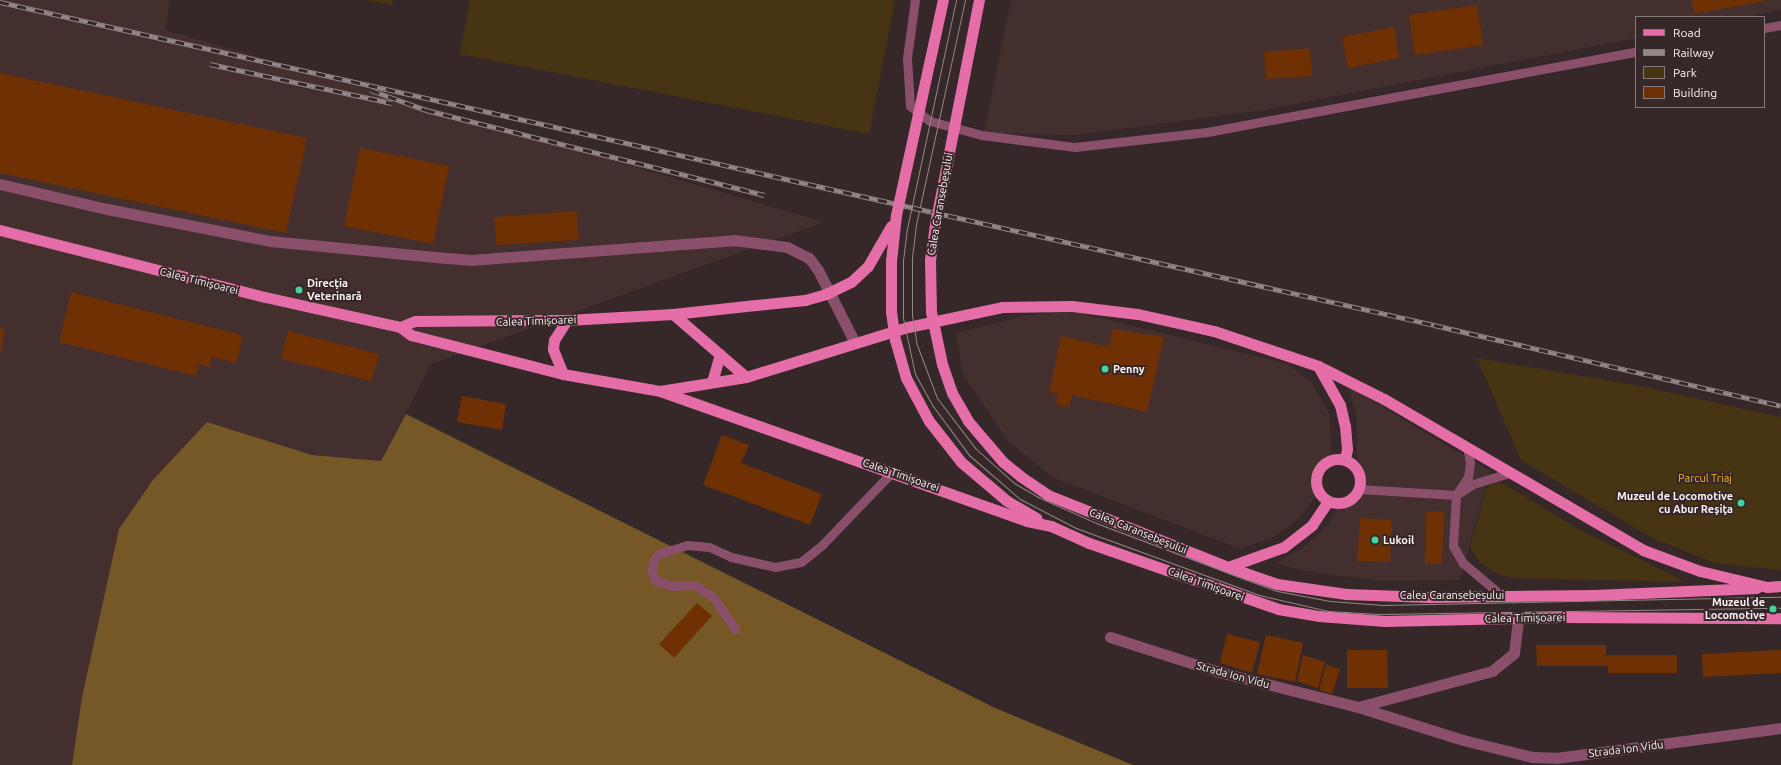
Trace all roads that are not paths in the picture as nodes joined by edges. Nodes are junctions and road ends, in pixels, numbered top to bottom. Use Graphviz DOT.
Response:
graph roads {
  1 [pos="915,0"];
  2 [pos="943,0"];
  3 [pos="979,0"];
  4 [pos="1781,25"];
  5 [pos="1765,28"];
  6 [pos="1635,52"];
  7 [pos="0,184"];
  8 [pos="896,215"];
  9 [pos="0,230"];
  10 [pos="673,314"];
  11 [pos="567,320"];
  12 [pos="400,327"];
  13 [pos="855,343"];
  14 [pos="720,354"];
  15 [pos="1318,366"];
  16 [pos="562,374"];
  17 [pos="746,377"];
  18 [pos="712,382"];
  19 [pos="660,392"];
  20 [pos="1466,447"];
  21 [pos="1345,459"];
  22 [pos="892,472"];
  23 [pos="1510,473"];
  24 [pos="1359,489"];
  25 [pos="1456,495"];
  26 [pos="1328,501"];
  27 [pos="1051,526"];
  28 [pos="1228,567"];
  29 [pos="1781,586"];
  30 [pos="1767,587"];
  31 [pos="1501,595"];
  32 [pos="1518,618"];
  33 [pos="1781,618"];
  34 [pos="735,629"];
  35 [pos="1110,637"];
  36 [pos="1358,707"];
  37 [pos="1781,728"];
  1 -- 6 [label="lane"];
  2 -- 8 [label="main road, bridge"];
  3 -- 28 [label="main road, Calea Caransebeșului, bridge"];
  4 -- 5 [label="lane"];
  7 -- 13 [label="street"];
  8 -- 10 [label="main road, Calea Timișoarei, bridge"];
  8 -- 27 [label="main road, bridge"];
  9 -- 12 [label="main road, Calea Timișoarei"];
  10 -- 11 [label="main road, Calea Timișoarei"];
  10 -- 14 [label="main road"];
  11 -- 12 [label="main road, Calea Timișoarei"];
  11 -- 16 [label="main road"];
  12 -- 16 [label="main road, Calea Timișoarei"];
  13 -- 15 [label="main road, Calea Timișoarei"];
  13 -- 17 [label="main road, Calea Timișoarei"];
  14 -- 17 [label="main road"];
  14 -- 18 [label="main road"];
  15 -- 20 [label="main road, Calea Timișoarei"];
  15 -- 21 [label="main road"];
  16 -- 19 [label="main road, Calea Timișoarei"];
  17 -- 18 [label="main road, Calea Timișoarei"];
  18 -- 19 [label="main road, Calea Timișoarei"];
  19 -- 22 [label="main road, Calea Timișoarei"];
  20 -- 23 [label="main road, Calea Timișoarei"];
  20 -- 25 [label="lane"];
  21 -- 24 [label="main road"];
  21 -- 26 [label="main road"];
  22 -- 27 [label="main road, Calea Timișoarei"];
  22 -- 34 [label="lane"];
  23 -- 25 [label="lane"];
  23 -- 30 [label="main road, Calea Timișoarei"];
  24 -- 25 [label="lane"];
  24 -- 26 [label="main road"];
  25 -- 31 [label="lane"];
  26 -- 28 [label="main road"];
  27 -- 32 [label="main road, Calea Timișoarei"];
  28 -- 31 [label="main road, Calea Caransebeșului"];
  29 -- 30 [label="main road, Calea Timișoarei"];
  30 -- 31 [label="main road, Calea Caransebeșului"];
  32 -- 33 [label="main road, Calea Timișoarei"];
  32 -- 36 [label="street, Strada Ion Vidu"];
  35 -- 36 [label="street, Strada Ion Vidu"];
  36 -- 37 [label="street, Strada Ion Vidu"];
}
